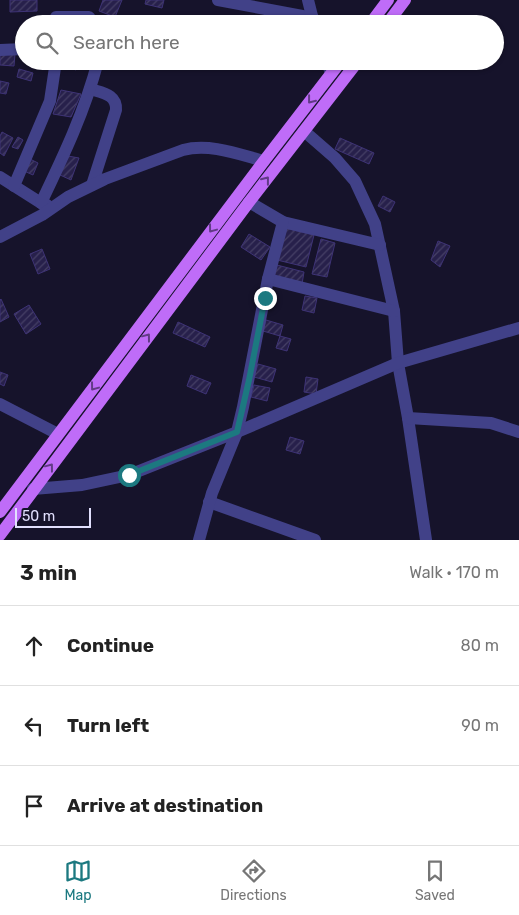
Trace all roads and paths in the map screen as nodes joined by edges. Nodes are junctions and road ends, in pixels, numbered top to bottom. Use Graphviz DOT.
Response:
graph roads {
  1 [pos="218,0"];
  2 [pos="308,0"];
  3 [pos="388,0"];
  4 [pos="405,0"];
  5 [pos="287,15"];
  6 [pos="312,15"];
  7 [pos="377,15"];
  8 [pos="394,15"];
  9 [pos="15,49"];
  10 [pos="0,50"];
  11 [pos="55,70"];
  12 [pos="95,70"];
  13 [pos="330,70"];
  14 [pos="334,70"];
  15 [pos="351,70"];
  16 [pos="331,74"];
  17 [pos="90,89"];
  18 [pos="304,131"];
  19 [pos="264,161"];
  20 [pos="0,177"];
  21 [pos="92,185"];
  22 [pos="14,186"];
  23 [pos="249,202"];
  24 [pos="41,203"];
  25 [pos="55,205"];
  26 [pos="283,222"];
  27 [pos="0,237"];
  28 [pos="380,246"];
  29 [pos="268,279"];
  30 [pos="394,311"];
  31 [pos="519,328"];
  32 [pos="398,363"];
  33 [pos="0,404"];
  34 [pos="408,418"];
  35 [pos="237,432"];
  36 [pos="519,432"];
  37 [pos="58,434"];
  38 [pos="34,490"];
  39 [pos="209,502"];
  40 [pos="0,512"];
  41 [pos="0,535"];
  42 [pos="199,540"];
  43 [pos="315,540"];
  44 [pos="426,540"];
  1 -- 5 [label="street"];
  2 -- 6 [label="street"];
  3 -- 7 [label="main road"];
  4 -- 8 [label="main road"];
  9 -- 10 [label="street"];
  11 -- 22 [label="street"];
  12 -- 17 [label="street"];
  13 -- 16 [label="street"];
  14 -- 16 [label="main road"];
  15 -- 18 [label="main road"];
  16 -- 19 [label="main road, one-way"];
  17 -- 21 [label="street"];
  17 -- 24 [label="street"];
  23 -- 18 [label="main road, one-way"];
  18 -- 28 [label="street"];
  19 -- 21 [label="street"];
  19 -- 37 [label="main road, one-way"];
  20 -- 22 [label="street"];
  21 -- 25 [label="street"];
  22 -- 24 [label="street"];
  23 -- 26 [label="street"];
  38 -- 23 [label="main road, one-way"];
  24 -- 25 [label="street"];
  25 -- 27 [label="street"];
  26 -- 28 [label="street"];
  26 -- 29 [label="street"];
  28 -- 30 [label="street"];
  29 -- 30 [label="street"];
  29 -- 35 [label="street"];
  30 -- 32 [label="street"];
  31 -- 32 [label="street"];
  32 -- 34 [label="street"];
  32 -- 35 [label="street"];
  33 -- 37 [label="street"];
  34 -- 36 [label="street"];
  34 -- 44 [label="street"];
  35 -- 38 [label="street"];
  35 -- 39 [label="street"];
  37 -- 40 [label="main road"];
  38 -- 41 [label="main road"];
  39 -- 42 [label="street"];
  39 -- 43 [label="street"];
}
